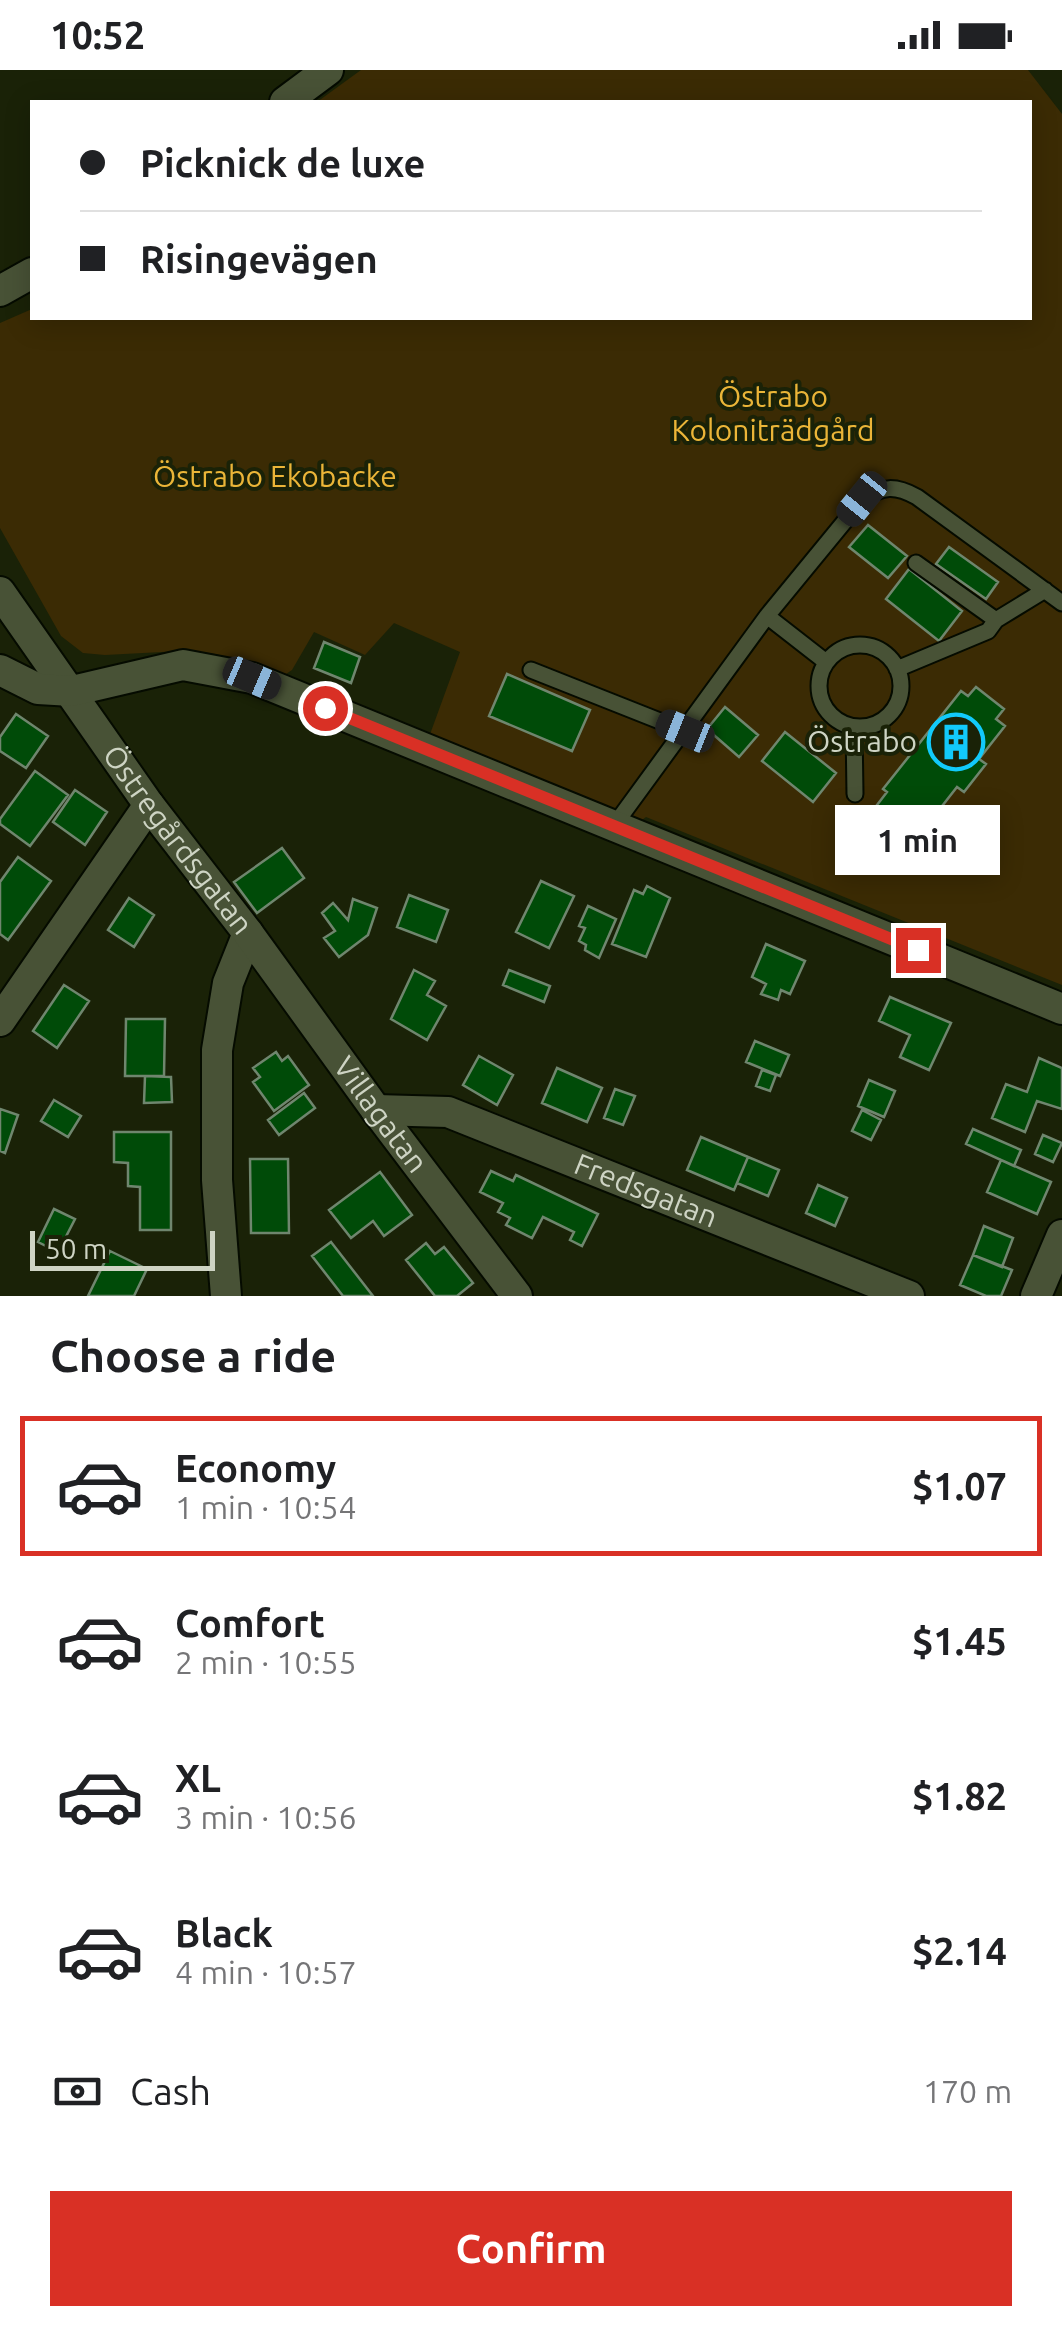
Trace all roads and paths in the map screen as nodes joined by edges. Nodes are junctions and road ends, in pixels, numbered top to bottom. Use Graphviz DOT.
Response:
graph roads {
  1 [pos="328,70"];
  2 [pos="288,100"];
  3 [pos="30,274"];
  4 [pos="0,291"];
  5 [pos="916,563"];
  6 [pos="1045,590"];
  7 [pos="0,592"];
  8 [pos="1062,603"];
  9 [pos="768,616"];
  10 [pos="996,620"];
  11 [pos="826,662"];
  12 [pos="896,669"];
  13 [pos="0,670"];
  14 [pos="531,670"];
  15 [pos="72,691"];
  16 [pos="854,726"];
  17 [pos="685,731"];
  18 [pos="855,794"];
  19 [pos="150,805"];
  20 [pos="613,827"];
  21 [pos="248,933"];
  22 [pos="1062,1009"];
  23 [pos="0,1021"];
  24 [pos="376,1110"];
  25 [pos="1062,1235"];
  26 [pos="217,1290"];
  27 [pos="517,1296"];
  28 [pos="909,1296"];
  29 [pos="1036,1296"];
  1 -- 2 [label="street"];
  3 -- 4 [label="street"];
  5 -- 10 [label="lane"];
  6 -- 8 [label="lane"];
  6 -- 9 [label="lane"];
  6 -- 10 [label="lane"];
  7 -- 15 [label="street, Östregårdsgatan"];
  9 -- 11 [label="lane"];
  9 -- 17 [label="lane"];
  10 -- 12 [label="lane"];
  11 -- 12 [label="lane"];
  11 -- 16 [label="lane"];
  12 -- 16 [label="lane"];
  13 -- 15 [label="street"];
  14 -- 17 [label="lane"];
  15 -- 19 [label="street, Östregårdsgatan"];
  15 -- 20 [label="street"];
  16 -- 18 [label="lane"];
  17 -- 20 [label="lane"];
  19 -- 21 [label="street, Östregårdsgatan"];
  19 -- 23 [label="street"];
  20 -- 22 [label="street"];
  21 -- 24 [label="street, Villagatan"];
  21 -- 26 [label="street, Östregårdsgatan"];
  24 -- 27 [label="street, Villagatan"];
  24 -- 28 [label="street, Fredsgatan"];
  25 -- 29 [label="street"];
}
